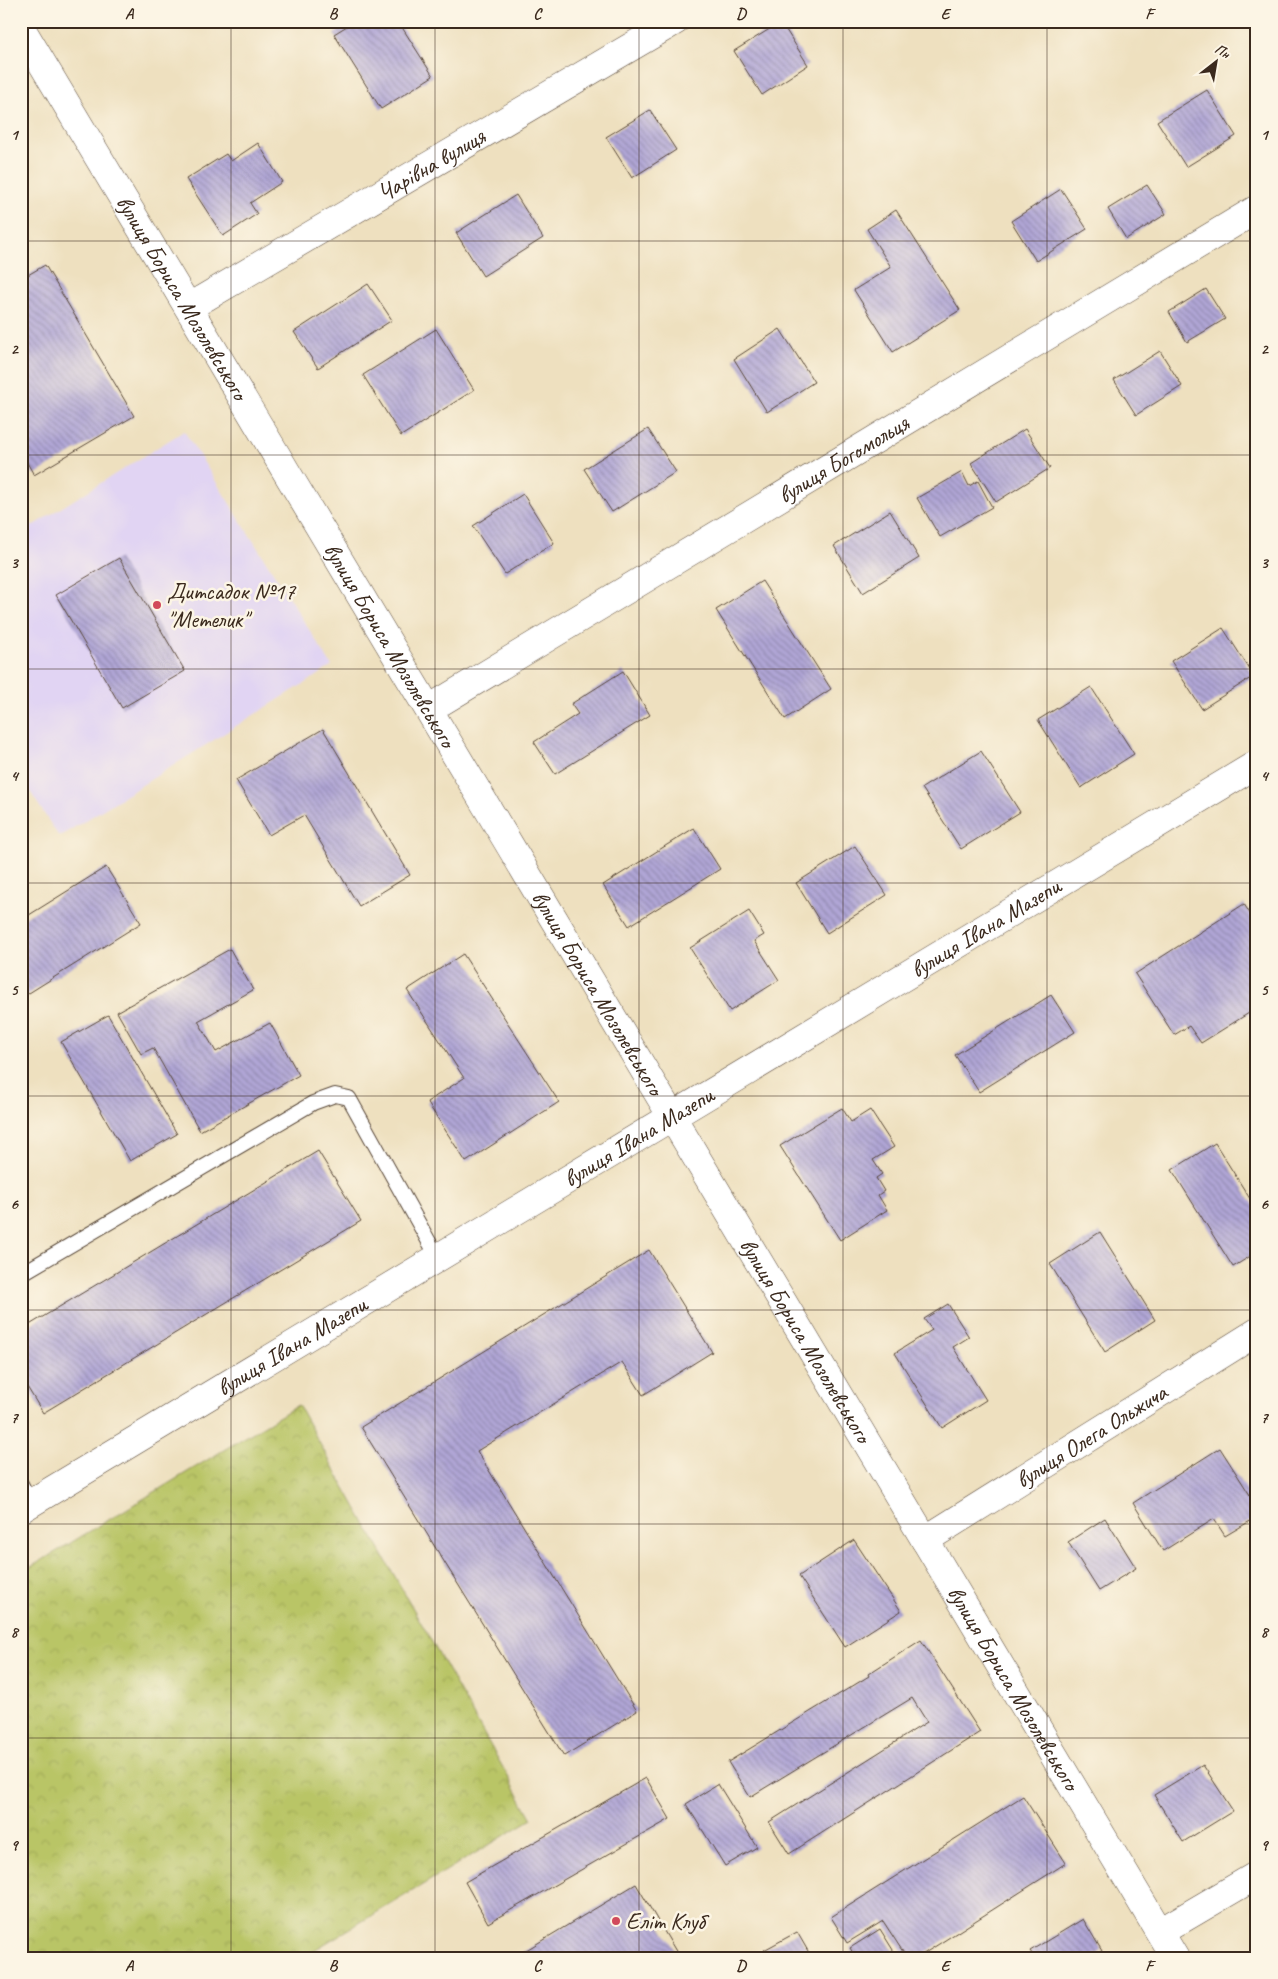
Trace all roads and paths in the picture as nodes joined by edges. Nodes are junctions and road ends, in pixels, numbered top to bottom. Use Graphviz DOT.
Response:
graph roads {
  1 [pos="675,21"];
  2 [pos="21,28"];
  3 [pos="1257,208"];
  4 [pos="189,308"];
  5 [pos="429,709"];
  6 [pos="1257,764"];
  7 [pos="672,1116"];
  8 [pos="438,1258"];
  9 [pos="21,1274"];
  10 [pos="1257,1332"];
  11 [pos="25,1499"];
  12 [pos="925,1540"];
  13 [pos="1257,1875"];
  14 [pos="1160,1932"];
  15 [pos="1175,1958"];
  1 -- 4 [label="street, Чарівна вулиця"];
  2 -- 4 [label="street, вулиця Бориса Мозолевського"];
  3 -- 5 [label="street, вулиця Богомольця"];
  4 -- 5 [label="street, вулиця Бориса Мозолевського"];
  5 -- 7 [label="street, вулиця Бориса Мозолевського"];
  6 -- 7 [label="street, вулиця Івана Мазепи"];
  7 -- 8 [label="street, вулиця Івана Мазепи"];
  7 -- 12 [label="street, вулиця Бориса Мозолевського"];
  8 -- 9 [label="lane"];
  8 -- 11 [label="street, вулиця Івана Мазепи"];
  10 -- 12 [label="street, вулиця Олега Ольжича"];
  12 -- 14 [label="street, вулиця Бориса Мозолевського"];
  13 -- 14 [label="street"];
  14 -- 15 [label="street, вулиця Бориса Мозолевського"];
}
